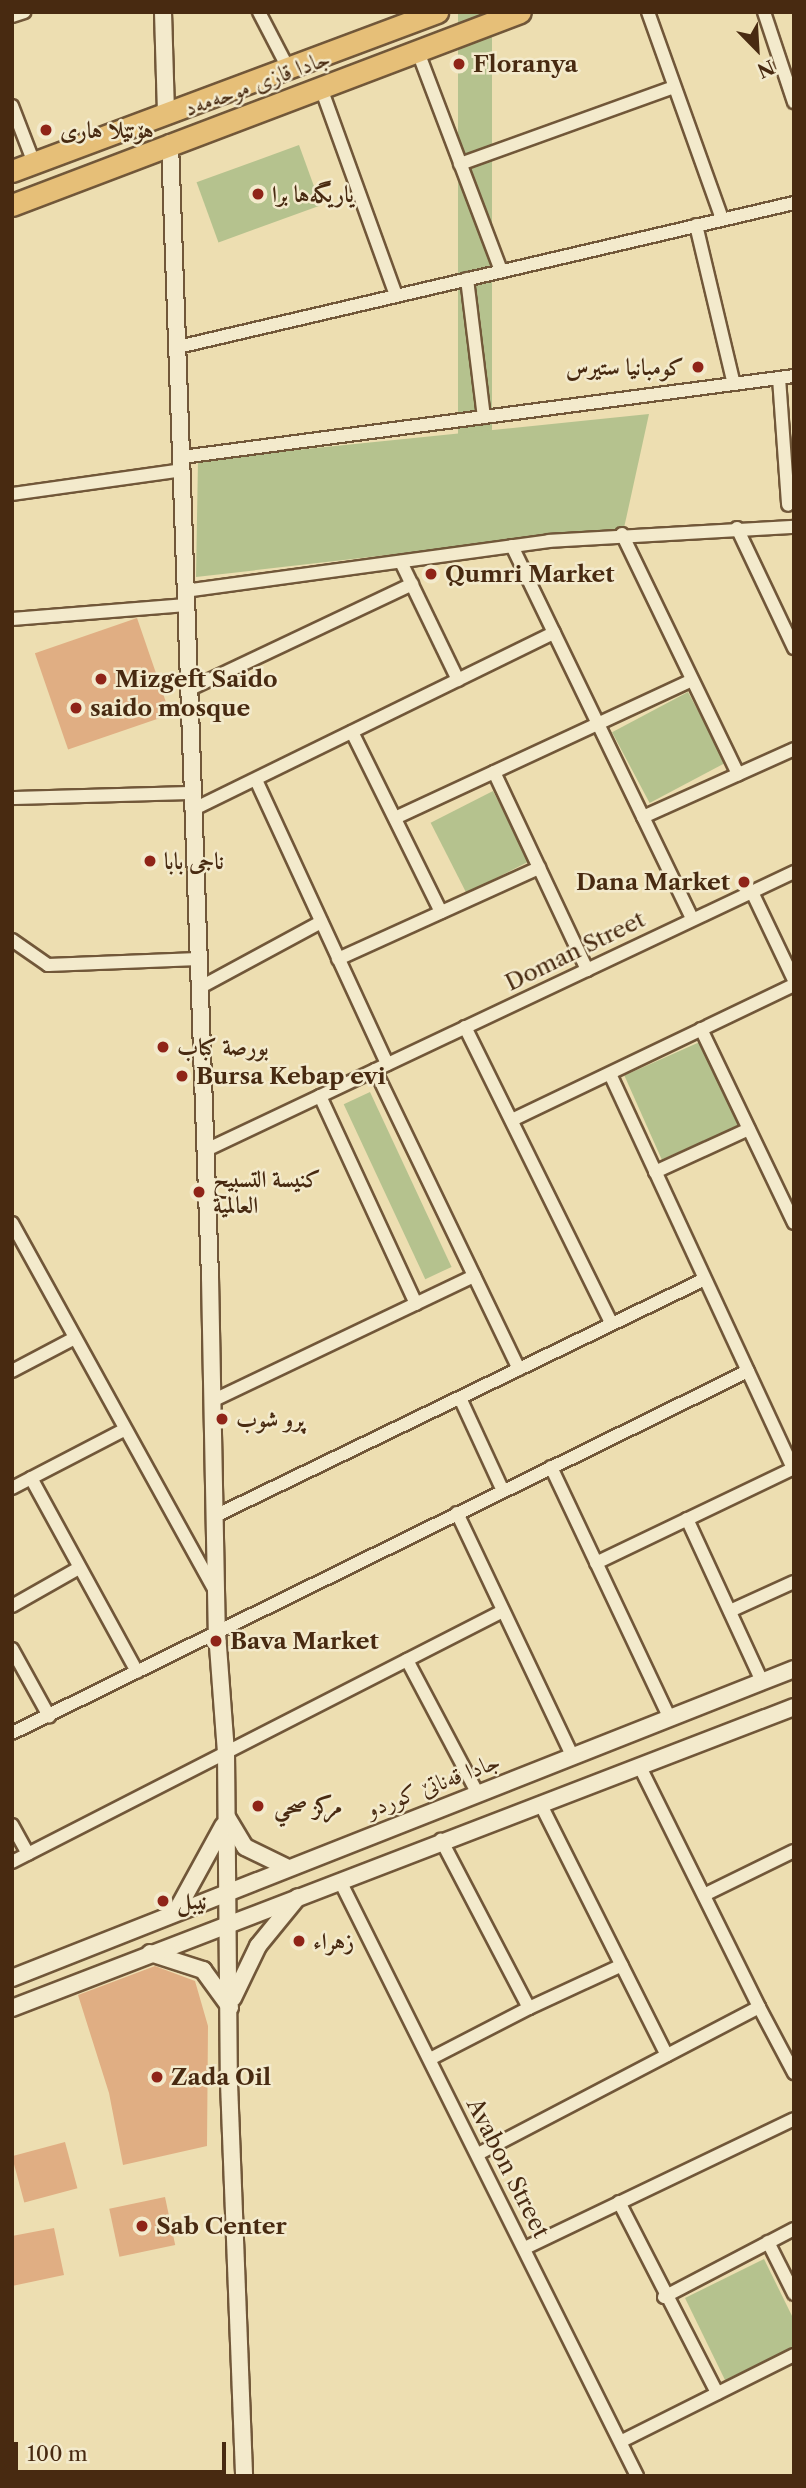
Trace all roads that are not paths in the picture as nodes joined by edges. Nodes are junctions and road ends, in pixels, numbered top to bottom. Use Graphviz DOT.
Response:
graph roads {
  1 [pos="24,12"];
  2 [pos="163,12"];
  3 [pos="259,12"];
  4 [pos="437,12"];
  5 [pos="520,12"];
  6 [pos="648,12"];
  7 [pos="764,12"];
  8 [pos="12,16"];
  9 [pos="418,52"];
  10 [pos="288,68"];
  11 [pos="674,87"];
  12 [pos="321,88"];
  13 [pos="794,102"];
  14 [pos="12,106"];
  15 [pos="166,113"];
  16 [pos="170,143"];
  17 [pos="34,163"];
  18 [pos="460,164"];
  19 [pos="12,171"];
  20 [pos="794,203"];
  21 [pos="12,205"];
  22 [pos="722,219"];
  23 [pos="696,225"];
  24 [pos="501,271"];
  25 [pos="467,279"];
  26 [pos="396,295"];
  27 [pos="178,347"];
  28 [pos="794,376"];
  29 [pos="779,378"];
  30 [pos="734,384"];
  31 [pos="484,417"];
  32 [pos="182,463"];
  33 [pos="12,494"];
  34 [pos="788,505"];
  35 [pos="794,527"];
  36 [pos="737,528"];
  37 [pos="622,534"];
  38 [pos="512,546"];
  39 [pos="401,562"];
  40 [pos="412,584"];
  41 [pos="185,598"];
  42 [pos="12,620"];
  43 [pos="554,633"];
  44 [pos="794,648"];
  45 [pos="458,680"];
  46 [pos="690,681"];
  47 [pos="188,690"];
  48 [pos="597,723"];
  49 [pos="352,732"];
  50 [pos="794,749"];
  51 [pos="494,772"];
  52 [pos="738,774"];
  53 [pos="256,780"];
  54 [pos="191,793"];
  55 [pos="12,798"];
  56 [pos="192,810"];
  57 [pos="643,817"];
  58 [pos="395,818"];
  59 [pos="539,868"];
  60 [pos="794,872"];
  61 [pos="752,892"];
  62 [pos="442,912"];
  63 [pos="691,917"];
  64 [pos="321,922"];
  65 [pos="12,940"];
  66 [pos="198,959"];
  67 [pos="338,959"];
  68 [pos="586,970"];
  69 [pos="794,983"];
  70 [pos="199,989"];
  71 [pos="466,1027"];
  72 [pos="701,1030"];
  73 [pos="381,1067"];
  74 [pos="610,1074"];
  75 [pos="320,1096"];
  76 [pos="512,1120"];
  77 [pos="749,1129"];
  78 [pos="204,1151"];
  79 [pos="655,1172"];
  80 [pos="12,1223"];
  81 [pos="794,1223"];
  82 [pos="474,1276"];
  83 [pos="705,1279"];
  84 [pos="416,1304"];
  85 [pos="612,1324"];
  86 [pos="73,1339"];
  87 [pos="519,1370"];
  88 [pos="12,1371"];
  89 [pos="748,1371"];
  90 [pos="460,1398"];
  91 [pos="214,1400"];
  92 [pos="122,1431"];
  93 [pos="551,1467"];
  94 [pos="794,1468"];
  95 [pos="31,1478"];
  96 [pos="12,1488"];
  97 [pos="503,1490"];
  98 [pos="457,1513"];
  99 [pos="215,1516"];
  100 [pos="687,1519"];
  101 [pos="596,1563"];
  102 [pos="79,1568"];
  103 [pos="794,1582"];
  104 [pos="216,1592"];
  105 [pos="12,1606"];
  106 [pos="503,1611"];
  107 [pos="730,1611"];
  108 [pos="216,1633"];
  109 [pos="12,1649"];
  110 [pos="407,1660"];
  111 [pos="794,1668"];
  112 [pos="137,1672"];
  113 [pos="762,1681"];
  114 [pos="794,1707"];
  115 [pos="48,1716"];
  116 [pos="668,1717"];
  117 [pos="12,1733"];
  118 [pos="226,1752"];
  119 [pos="572,1755"];
  120 [pos="640,1766"];
  121 [pos="477,1792"];
  122 [pos="541,1805"];
  123 [pos="227,1817"];
  124 [pos="12,1825"];
  125 [pos="441,1840"];
  126 [pos="794,1851"];
  127 [pos="28,1854"];
  128 [pos="12,1862"];
  129 [pos="286,1867"];
  130 [pos="340,1881"];
  131 [pos="226,1892"];
  132 [pos="300,1895"];
  133 [pos="704,1895"];
  134 [pos="176,1911"];
  135 [pos="228,1925"];
  136 [pos="150,1953"];
  137 [pos="622,1965"];
  138 [pos="13,1975"];
  139 [pos="230,2007"];
  140 [pos="759,2007"];
  141 [pos="12,2008"];
  142 [pos="529,2008"];
  143 [pos="667,2055"];
  144 [pos="790,2058"];
  145 [pos="430,2059"];
  146 [pos="794,2073"];
  147 [pos="794,2119"];
  148 [pos="478,2154"];
  149 [pos="619,2202"];
  150 [pos="794,2229"];
  151 [pos="768,2242"];
  152 [pos="525,2248"];
  153 [pos="794,2294"];
  154 [pos="664,2297"];
  155 [pos="794,2355"];
  156 [pos="717,2393"];
  157 [pos="622,2441"];
  158 [pos="244,2476"];
  159 [pos="637,2476"];
  1 -- 8 [label="street"];
  2 -- 15 [label="street"];
  3 -- 10 [label="street"];
  4 -- 10 [label="main road, جادا قازی موحەمەد"];
  5 -- 9 [label="main road, جادا قازی موحەمەد"];
  6 -- 11 [label="street"];
  7 -- 13 [label="street"];
  9 -- 12 [label="main road, جادا قازی موحەمەد"];
  9 -- 18 [label="street"];
  10 -- 15 [label="main road, جادا قازی موحەمەد"];
  11 -- 18 [label="street"];
  11 -- 22 [label="street"];
  12 -- 16 [label="main road, جادا قازی موحەمەد"];
  12 -- 26 [label="street"];
  14 -- 17 [label="street"];
  15 -- 17 [label="main road, جادا قازی موحەمەد"];
  16 -- 21 [label="main road, جادا قازی موحەمەد"];
  16 -- 27 [label="street"];
  17 -- 19 [label="main road, جادا قازی موحەمەد"];
  18 -- 24 [label="street"];
  20 -- 22 [label="street"];
  22 -- 23 [label="street"];
  23 -- 24 [label="street"];
  23 -- 30 [label="street"];
  24 -- 25 [label="street"];
  25 -- 26 [label="street"];
  25 -- 31 [label="street"];
  26 -- 27 [label="street"];
  27 -- 32 [label="street"];
  28 -- 29 [label="street"];
  29 -- 30 [label="street"];
  29 -- 34 [label="street"];
  30 -- 31 [label="street"];
  31 -- 32 [label="street"];
  32 -- 33 [label="street"];
  32 -- 41 [label="street"];
  35 -- 36 [label="street"];
  36 -- 37 [label="street"];
  36 -- 44 [label="street"];
  37 -- 38 [label="street"];
  37 -- 46 [label="street"];
  38 -- 39 [label="street"];
  38 -- 43 [label="street"];
  39 -- 40 [label="street"];
  39 -- 41 [label="street"];
  40 -- 45 [label="street"];
  40 -- 47 [label="street"];
  41 -- 42 [label="street"];
  41 -- 47 [label="street"];
  43 -- 45 [label="street"];
  43 -- 48 [label="street"];
  45 -- 49 [label="street"];
  46 -- 48 [label="street"];
  46 -- 52 [label="street"];
  47 -- 54 [label="street"];
  48 -- 51 [label="street"];
  48 -- 57 [label="street"];
  49 -- 53 [label="street"];
  49 -- 58 [label="street"];
  50 -- 52 [label="street"];
  51 -- 58 [label="street"];
  51 -- 59 [label="street"];
  52 -- 57 [label="street"];
  53 -- 56 [label="street"];
  53 -- 64 [label="street"];
  54 -- 55 [label="street"];
  54 -- 56 [label="street"];
  56 -- 66 [label="street"];
  57 -- 63 [label="street"];
  58 -- 62 [label="street"];
  59 -- 62 [label="street"];
  59 -- 68 [label="street"];
  60 -- 61 [label="street, Doman Street"];
  61 -- 63 [label="street, Doman Street"];
  61 -- 69 [label="street"];
  62 -- 67 [label="street"];
  63 -- 68 [label="street, Doman Street"];
  64 -- 67 [label="street"];
  64 -- 70 [label="street"];
  65 -- 66 [label="street"];
  66 -- 70 [label="street"];
  67 -- 73 [label="street"];
  68 -- 71 [label="street, Doman Street"];
  69 -- 72 [label="street"];
  70 -- 78 [label="street"];
  71 -- 73 [label="street, Doman Street"];
  71 -- 76 [label="street"];
  72 -- 74 [label="street"];
  72 -- 77 [label="street"];
  73 -- 75 [label="street, Doman Street"];
  73 -- 82 [label="street"];
  74 -- 76 [label="street"];
  74 -- 79 [label="street"];
  75 -- 78 [label="street, Doman Street"];
  75 -- 84 [label="street"];
  76 -- 85 [label="street"];
  77 -- 79 [label="street"];
  77 -- 81 [label="street"];
  78 -- 91 [label="street"];
  79 -- 83 [label="street"];
  80 -- 86 [label="street"];
  82 -- 84 [label="street"];
  82 -- 87 [label="street"];
  83 -- 85 [label="street"];
  83 -- 89 [label="street"];
  84 -- 91 [label="street"];
  85 -- 87 [label="street"];
  86 -- 88 [label="street"];
  86 -- 92 [label="street"];
  87 -- 90 [label="street"];
  89 -- 93 [label="street"];
  89 -- 94 [label="street"];
  90 -- 97 [label="street"];
  90 -- 99 [label="street"];
  91 -- 99 [label="street"];
  92 -- 95 [label="street"];
  92 -- 104 [label="street"];
  93 -- 97 [label="street"];
  93 -- 101 [label="street"];
  94 -- 100 [label="street"];
  95 -- 96 [label="street"];
  95 -- 102 [label="street"];
  97 -- 98 [label="street"];
  98 -- 106 [label="street"];
  98 -- 108 [label="street"];
  99 -- 104 [label="street"];
  100 -- 101 [label="street"];
  100 -- 107 [label="street"];
  101 -- 116 [label="street"];
  102 -- 105 [label="street"];
  102 -- 112 [label="street"];
  103 -- 107 [label="street"];
  104 -- 108 [label="street"];
  106 -- 110 [label="street"];
  106 -- 119 [label="street"];
  107 -- 113 [label="street"];
  108 -- 112 [label="street"];
  108 -- 118 [label="street"];
  109 -- 115 [label="street"];
  110 -- 118 [label="street"];
  110 -- 121 [label="street"];
  111 -- 113 [label="street, جادا قەناتێ کوردو"];
  112 -- 115 [label="street"];
  113 -- 116 [label="street, جادا قەناتێ کوردو"];
  114 -- 120 [label="street"];
  115 -- 117 [label="street"];
  116 -- 119 [label="street, جادا قەناتێ کوردو"];
  118 -- 123 [label="street"];
  118 -- 127 [label="street"];
  119 -- 121 [label="street, جادا قەناتێ کوردو"];
  120 -- 122 [label="street"];
  120 -- 133 [label="street"];
  121 -- 129 [label="street, جادا قەناتێ کوردو"];
  122 -- 125 [label="street"];
  122 -- 137 [label="street"];
  123 -- 129 [label="street"];
  123 -- 131 [label="street"];
  123 -- 134 [label="street"];
  124 -- 127 [label="street"];
  125 -- 130 [label="street"];
  125 -- 142 [label="street"];
  126 -- 133 [label="street"];
  127 -- 128 [label="street"];
  129 -- 131 [label="street, جادا قەناتێ کوردو"];
  130 -- 132 [label="street"];
  130 -- 145 [label="street, Avabon Street"];
  131 -- 134 [label="street, جادا قەناتێ کوردو"];
  131 -- 135 [label="street"];
  132 -- 135 [label="street"];
  132 -- 139 [label="street"];
  133 -- 140 [label="street"];
  134 -- 138 [label="street, جادا قەناتێ کوردو"];
  135 -- 136 [label="street"];
  135 -- 139 [label="street"];
  136 -- 139 [label="street"];
  136 -- 141 [label="street"];
  137 -- 142 [label="street"];
  137 -- 143 [label="street"];
  139 -- 158 [label="street"];
  140 -- 143 [label="street"];
  140 -- 144 [label="street"];
  142 -- 145 [label="street"];
  143 -- 148 [label="street"];
  144 -- 146 [label="street"];
  145 -- 148 [label="street, Avabon Street"];
  147 -- 149 [label="street"];
  148 -- 152 [label="street, Avabon Street"];
  149 -- 152 [label="street"];
  149 -- 154 [label="street"];
  150 -- 151 [label="street"];
  151 -- 153 [label="street"];
  151 -- 154 [label="street"];
  152 -- 157 [label="street, Avabon Street"];
  154 -- 156 [label="street"];
  155 -- 156 [label="street"];
  156 -- 157 [label="street"];
  157 -- 159 [label="street, Avabon Street"];
}
